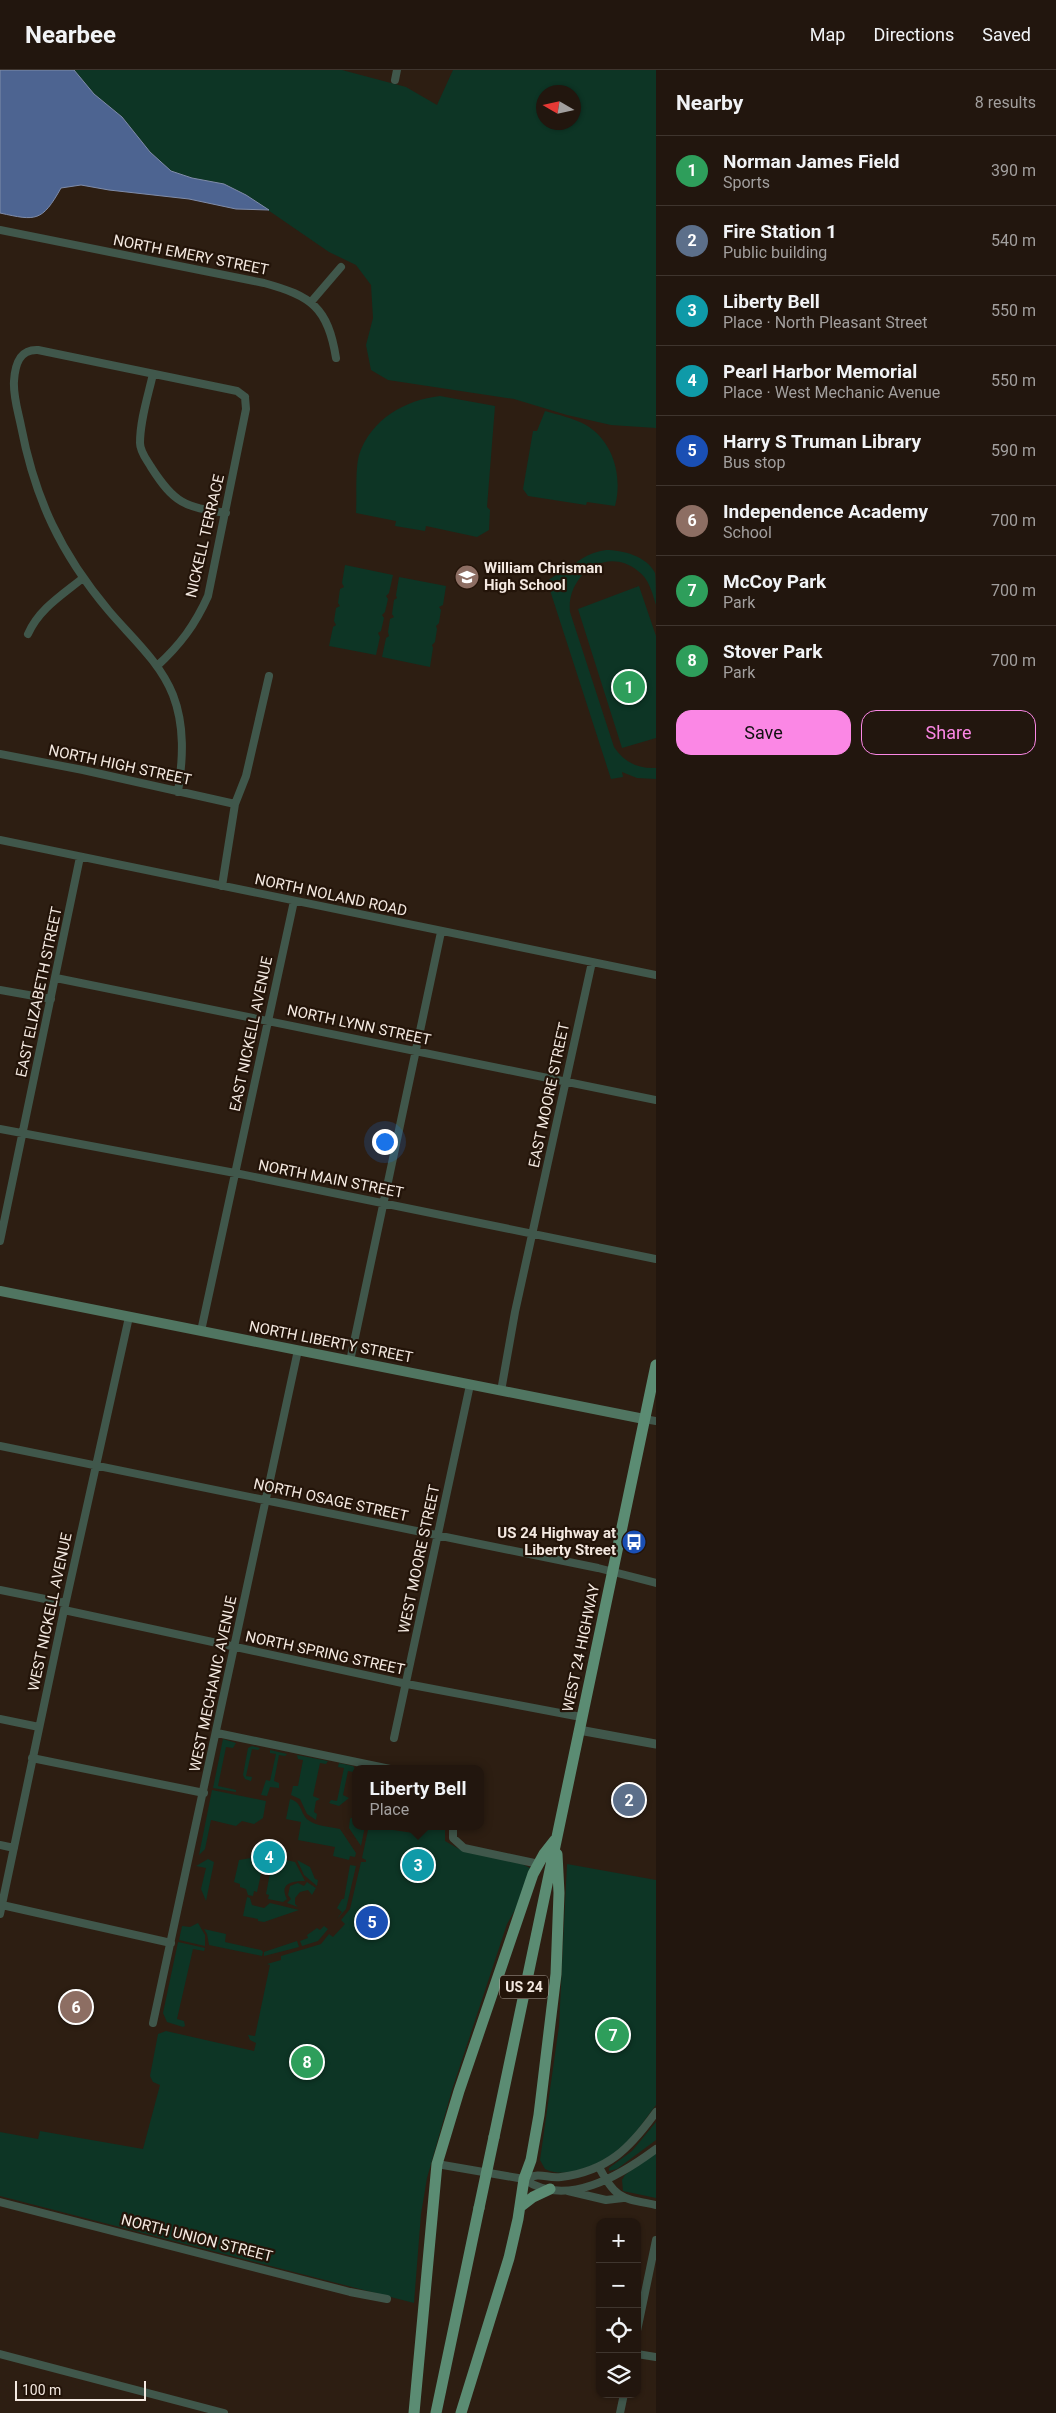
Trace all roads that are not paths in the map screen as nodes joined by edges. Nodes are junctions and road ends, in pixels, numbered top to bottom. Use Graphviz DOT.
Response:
graph roads {
  1 [pos="396,70"];
  2 [pos="395,80"];
  3 [pos="0,230"];
  4 [pos="341,267"];
  5 [pos="311,302"];
  6 [pos="336,358"];
  7 [pos="153,374"];
  8 [pos="252,393"];
  9 [pos="245,397"];
  10 [pos="226,513"];
  11 [pos="83,578"];
  12 [pos="28,634"];
  13 [pos="157,666"];
  14 [pos="269,676"];
  15 [pos="0,754"];
  16 [pos="178,792"];
  17 [pos="235,804"];
  18 [pos="0,840"];
  19 [pos="80,857"];
  20 [pos="222,886"];
  21 [pos="294,901"];
  22 [pos="441,932"];
  23 [pos="592,962"];
  24 [pos="656,975"];
  25 [pos="56,978"];
  26 [pos="0,990"];
  27 [pos="51,999"];
  28 [pos="268,1020"];
  29 [pos="416,1052"];
  30 [pos="566,1083"];
  31 [pos="656,1100"];
  32 [pos="0,1129"];
  33 [pos="24,1133"];
  34 [pos="235,1173"];
  35 [pos="384,1204"];
  36 [pos="533,1234"];
  37 [pos="0,1241"];
  38 [pos="656,1259"];
  39 [pos="0,1291"];
  40 [pos="129,1317"];
  41 [pos="201,1331"];
  42 [pos="298,1350"];
  43 [pos="350,1361"];
  44 [pos="656,1365"];
  45 [pos="470,1384"];
  46 [pos="501,1391"];
  47 [pos="644,1419"];
  48 [pos="656,1421"];
  49 [pos="0,1446"];
  50 [pos="96,1466"];
  51 [pos="266,1501"];
  52 [pos="438,1536"];
  53 [pos="612,1572"];
  54 [pos="656,1583"];
  55 [pos="0,1590"];
  56 [pos="64,1607"];
  57 [pos="235,1648"];
  58 [pos="407,1684"];
  59 [pos="581,1717"];
  60 [pos="0,1719"];
  61 [pos="39,1727"];
  62 [pos="579,1730"];
  63 [pos="217,1733"];
  64 [pos="394,1738"];
  65 [pos="656,1744"];
  66 [pos="32,1758"];
  67 [pos="371,1765"];
  68 [pos="204,1793"];
  69 [pos="453,1830"];
  70 [pos="556,1838"];
  71 [pos="0,1845"];
  72 [pos="14,1848"];
  73 [pos="538,1864"];
  74 [pos="1,1910"];
  75 [pos="171,1943"];
  76 [pos="153,2023"];
  77 [pos="656,2112"];
  78 [pos="656,2149"];
  79 [pos="437,2164"];
  80 [pos="599,2167"];
  81 [pos="524,2179"];
  82 [pos="606,2180"];
  83 [pos="550,2189"];
  84 [pos="564,2190"];
  85 [pos="623,2198"];
  86 [pos="0,2202"];
  87 [pos="656,2205"];
  88 [pos="520,2207"];
  89 [pos="656,2240"];
  90 [pos="387,2299"];
  91 [pos="641,2312"];
  92 [pos="0,2354"];
  93 [pos="641,2355"];
  94 [pos="656,2357"];
  95 [pos="623,2398"];
  96 [pos="224,2413"];
  97 [pos="414,2413"];
  98 [pos="436,2413"];
  99 [pos="461,2413"];
  100 [pos="620,2413"];
  1 -- 2 [label="street"];
  3 -- 5 [label="street, NORTH EMERY STREET"];
  4 -- 5 [label="street"];
  5 -- 6 [label="street, NORTH EMERY STREET"];
  7 -- 9 [label="street"];
  7 -- 10 [label="street"];
  7 -- 11 [label="street"];
  8 -- 9 [label="street"];
  9 -- 10 [label="street, NICKELL TERRACE"];
  10 -- 13 [label="street, NICKELL TERRACE"];
  11 -- 12 [label="street"];
  11 -- 13 [label="street"];
  13 -- 16 [label="street"];
  14 -- 17 [label="street"];
  15 -- 16 [label="street, NORTH HIGH STREET"];
  16 -- 17 [label="street, NORTH HIGH STREET"];
  17 -- 20 [label="street"];
  18 -- 19 [label="street, NORTH NOLAND ROAD"];
  19 -- 20 [label="street, NORTH NOLAND ROAD"];
  19 -- 25 [label="street, EAST ELIZABETH STREET"];
  20 -- 21 [label="street, NORTH NOLAND ROAD"];
  21 -- 22 [label="street, NORTH NOLAND ROAD"];
  21 -- 28 [label="street, EAST NICKELL AVENUE"];
  22 -- 23 [label="street, NORTH NOLAND ROAD"];
  22 -- 29 [label="street"];
  23 -- 24 [label="street, NORTH NOLAND ROAD"];
  23 -- 30 [label="street, EAST MOORE STREET"];
  25 -- 27 [label="street, EAST ELIZABETH STREET"];
  25 -- 28 [label="street, NORTH LYNN STREET"];
  26 -- 27 [label="street"];
  27 -- 33 [label="street, EAST ELIZABETH STREET"];
  28 -- 29 [label="street, NORTH LYNN STREET"];
  28 -- 34 [label="street, EAST NICKELL AVENUE"];
  29 -- 30 [label="street, NORTH LYNN STREET"];
  29 -- 35 [label="street"];
  30 -- 31 [label="street, NORTH LYNN STREET"];
  30 -- 36 [label="street, EAST MOORE STREET"];
  32 -- 33 [label="street, NORTH MAIN STREET"];
  33 -- 34 [label="street, NORTH MAIN STREET"];
  33 -- 37 [label="street, EAST ELIZABETH STREET"];
  34 -- 35 [label="street, NORTH MAIN STREET"];
  34 -- 41 [label="street"];
  35 -- 36 [label="street, NORTH MAIN STREET"];
  35 -- 43 [label="street"];
  36 -- 38 [label="street, NORTH MAIN STREET"];
  36 -- 46 [label="street"];
  39 -- 40 [label="main road, NORTH LIBERTY STREET"];
  40 -- 41 [label="main road, NORTH LIBERTY STREET"];
  40 -- 50 [label="street, WEST NICKELL AVENUE"];
  41 -- 42 [label="main road, NORTH LIBERTY STREET"];
  42 -- 43 [label="main road, NORTH LIBERTY STREET"];
  42 -- 51 [label="street, WEST MECHANIC AVENUE"];
  43 -- 45 [label="main road, NORTH LIBERTY STREET"];
  44 -- 47 [label="main road, US 24"];
  45 -- 46 [label="main road, NORTH LIBERTY STREET"];
  45 -- 52 [label="street, WEST MOORE STREET"];
  46 -- 47 [label="main road, NORTH LIBERTY STREET"];
  47 -- 48 [label="street, NORTH LIBERTY STREET"];
  47 -- 53 [label="main road, US 24"];
  49 -- 50 [label="street, NORTH OSAGE STREET"];
  50 -- 51 [label="street, NORTH OSAGE STREET"];
  50 -- 56 [label="street, WEST NICKELL AVENUE"];
  51 -- 52 [label="street, NORTH OSAGE STREET"];
  51 -- 57 [label="street, WEST MECHANIC AVENUE"];
  52 -- 53 [label="street, NORTH OSAGE STREET"];
  52 -- 58 [label="street, WEST MOORE STREET"];
  53 -- 54 [label="street, NORTH OSAGE STREET"];
  53 -- 59 [label="main road, WEST 24 HIGHWAY / US 24"];
  55 -- 56 [label="street, NORTH SPRING STREET"];
  56 -- 57 [label="street, NORTH SPRING STREET"];
  56 -- 61 [label="street, WEST NICKELL AVENUE"];
  57 -- 58 [label="street, NORTH SPRING STREET"];
  57 -- 63 [label="street, WEST MECHANIC AVENUE"];
  58 -- 59 [label="street, NORTH SPRING STREET"];
  58 -- 64 [label="street, WEST MOORE STREET"];
  59 -- 62 [label="main road, WEST 24 HIGHWAY / US 24"];
  60 -- 61 [label="street"];
  61 -- 66 [label="street, WEST NICKELL AVENUE"];
  62 -- 65 [label="street"];
  62 -- 70 [label="main road, US 24"];
  63 -- 67 [label="street"];
  63 -- 68 [label="street, WEST MECHANIC AVENUE"];
  66 -- 68 [label="street"];
  66 -- 72 [label="street, WEST NICKELL AVENUE"];
  68 -- 75 [label="street, WEST MECHANIC AVENUE"];
  69 -- 73 [label="street"];
  70 -- 73 [label="main road"];
  70 -- 81 [label="main road"];
  70 -- 98 [label="main road, US 24, bridge"];
  71 -- 72 [label="street"];
  72 -- 74 [label="street, WEST NICKELL AVENUE"];
  73 -- 79 [label="main road"];
  74 -- 75 [label="street"];
  75 -- 76 [label="street, WEST MECHANIC AVENUE"];
  77 -- 80 [label="street"];
  78 -- 82 [label="street"];
  79 -- 81 [label="street"];
  79 -- 97 [label="main road"];
  80 -- 81 [label="street"];
  80 -- 82 [label="street"];
  81 -- 83 [label="street"];
  81 -- 88 [label="main road"];
  82 -- 84 [label="street"];
  82 -- 85 [label="street"];
  83 -- 84 [label="street"];
  83 -- 88 [label="main road"];
  84 -- 85 [label="street"];
  85 -- 87 [label="street"];
  86 -- 90 [label="street, NORTH UNION STREET"];
  88 -- 99 [label="main road"];
  89 -- 91 [label="street"];
  92 -- 96 [label="street"];
  93 -- 94 [label="street"];
  95 -- 100 [label="street"];
}
